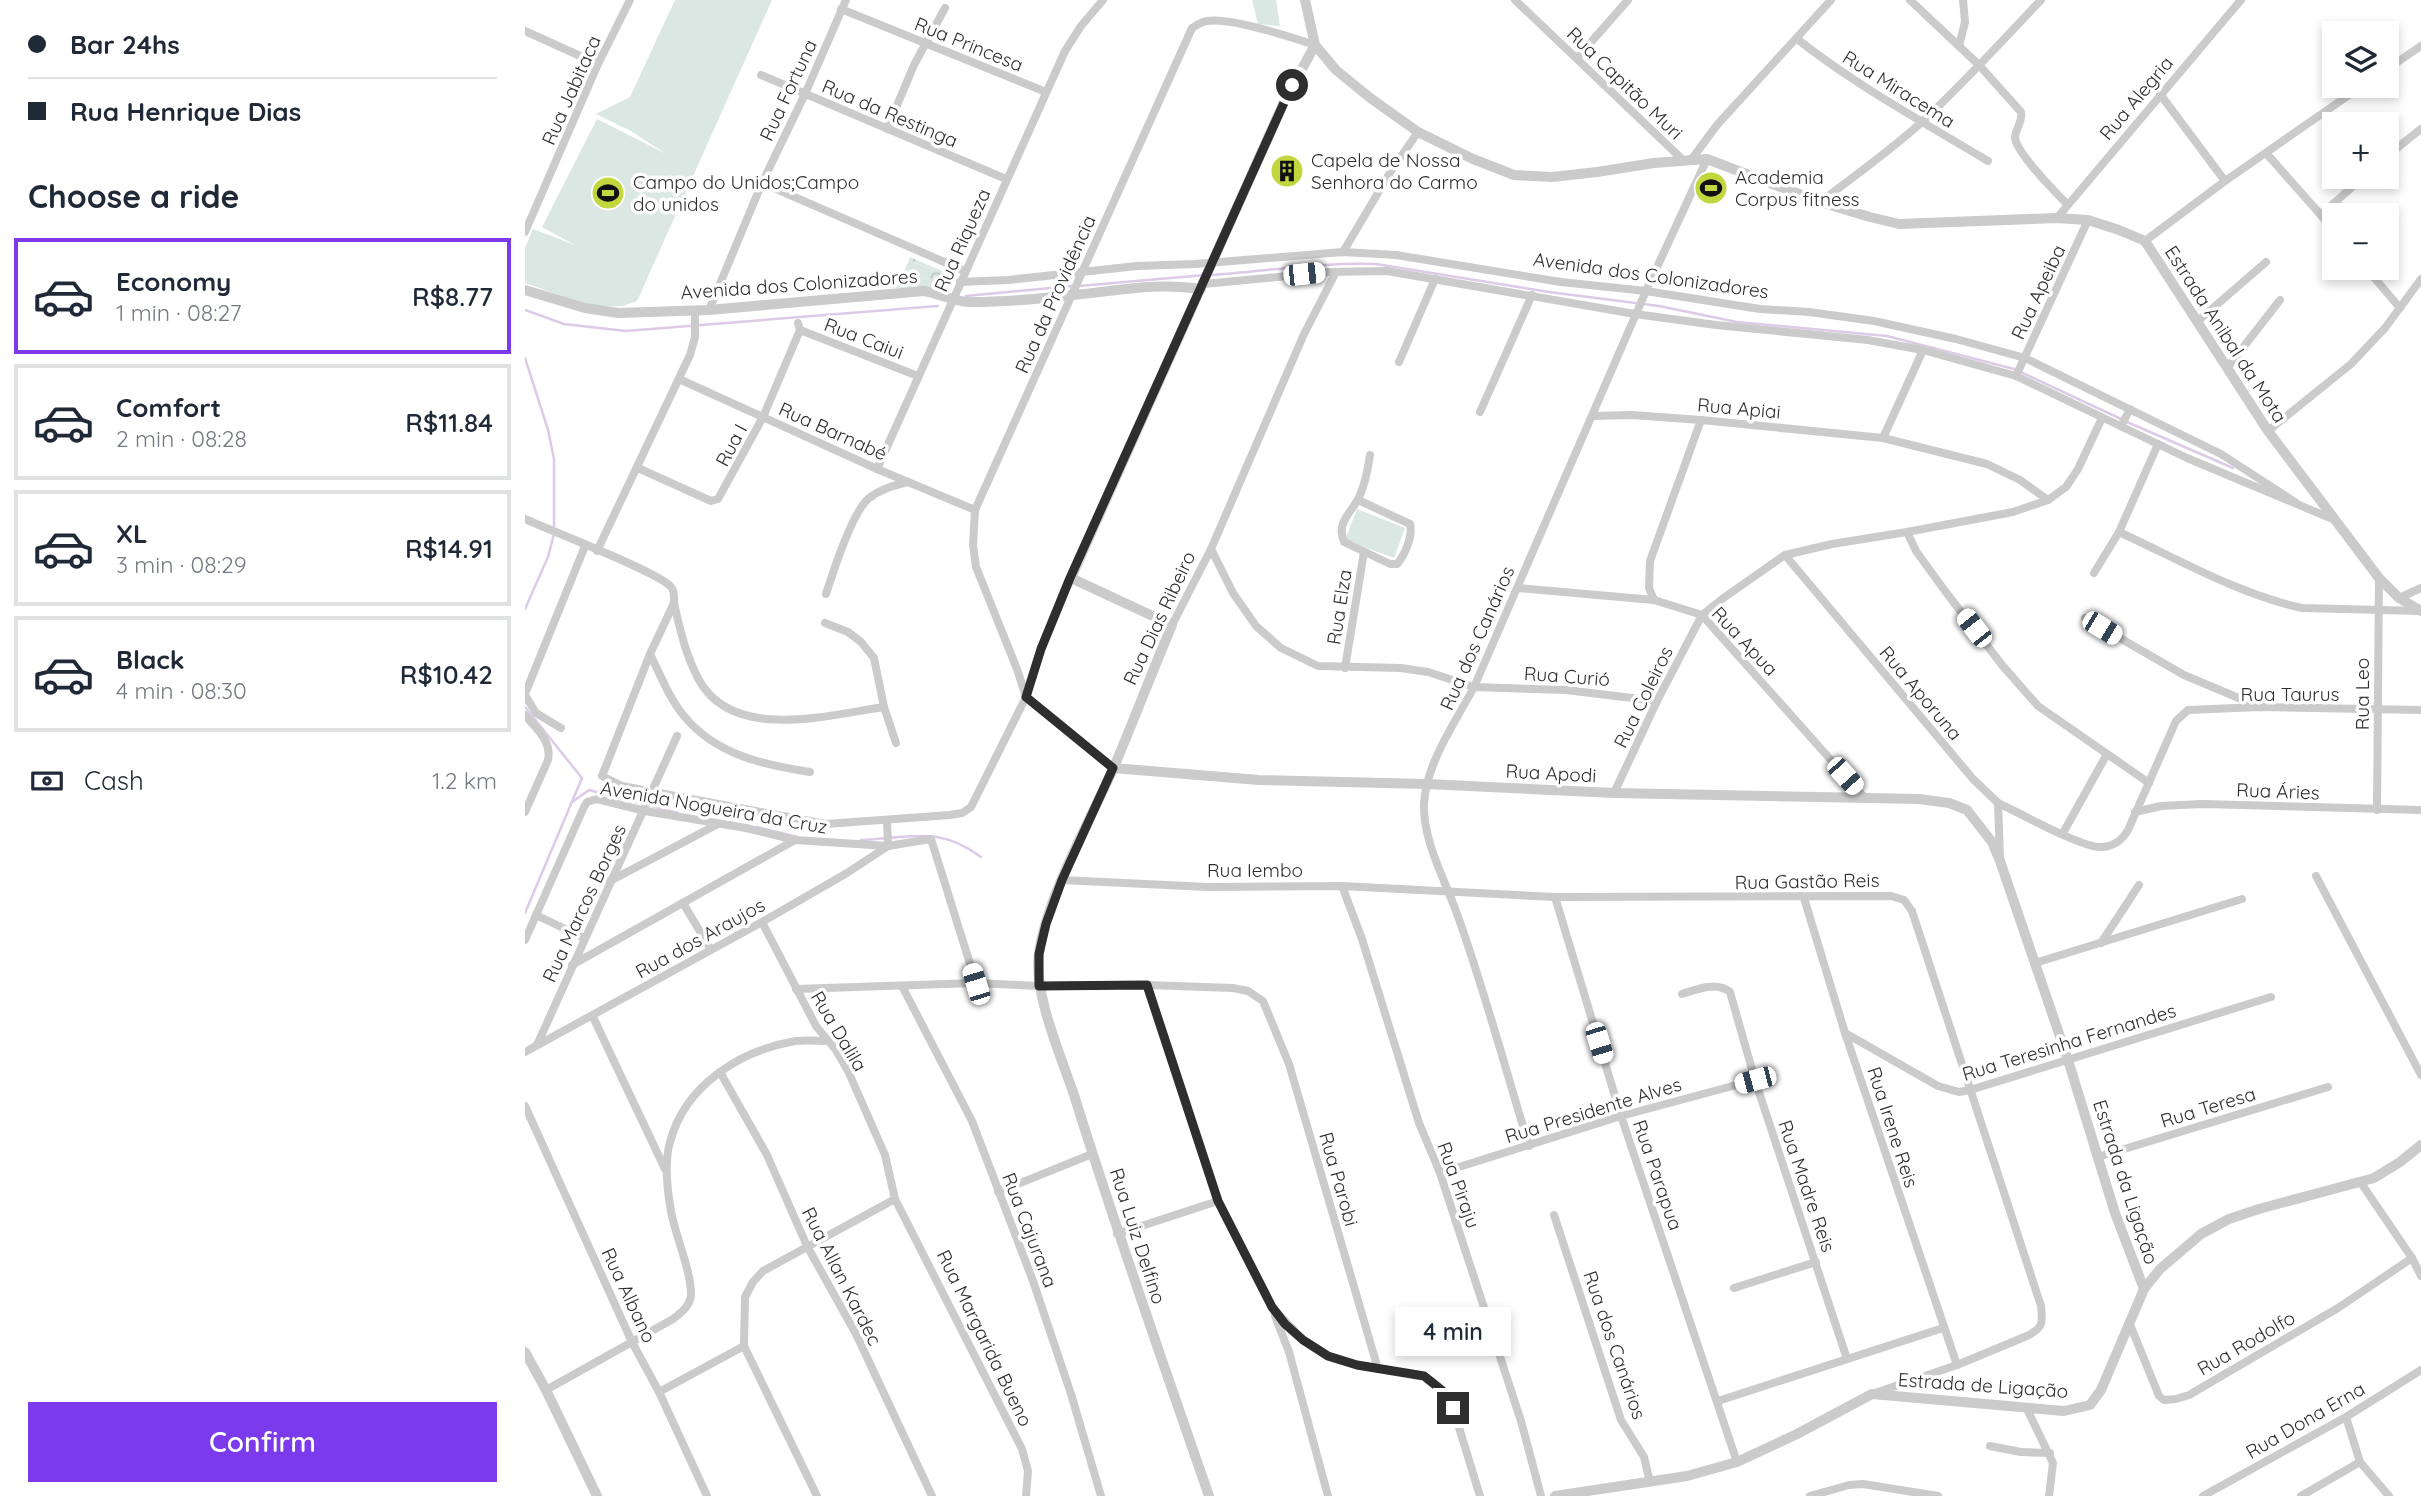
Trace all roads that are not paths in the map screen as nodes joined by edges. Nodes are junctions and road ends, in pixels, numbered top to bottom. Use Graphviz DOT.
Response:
graph roads {
  1 [pos="631,0"];
  2 [pos="846,0"];
  3 [pos="1103,0"];
  4 [pos="1305,0"];
  5 [pos="1515,0"];
  6 [pos="1628,0"];
  7 [pos="1831,0"];
  8 [pos="1910,0"];
  9 [pos="1963,0"];
  10 [pos="2041,0"];
  11 [pos="2241,0"];
  12 [pos="945,8"];
  13 [pos="841,9"];
  14 [pos="525,31"];
  15 [pos="1797,39"];
  16 [pos="926,42"];
  17 [pos="1315,45"];
  18 [pos="1959,46"];
  19 [pos="2421,46"];
  20 [pos="1577,58"];
  21 [pos="2399,61"];
  22 [pos="598,64"];
  23 [pos="1979,65"];
  24 [pos="761,75"];
  25 [pos="1046,92"];
  26 [pos="805,94"];
  27 [pos="2159,94"];
  28 [pos="2345,98"];
  29 [pos="1922,121"];
  30 [pos="887,129"];
  31 [pos="2421,129"];
  32 [pos="1418,132"];
  33 [pos="2399,146"];
  34 [pos="2266,153"];
  35 [pos="1707,159"];
  36 [pos="1687,160"];
  37 [pos="1988,161"];
  38 [pos="1006,179"];
  39 [pos="2225,181"];
  40 [pos="762,183"];
  41 [pos="2350,189"];
  42 [pos="1820,202"];
  43 [pos="2067,205"];
  44 [pos="2321,215"];
  45 [pos="2057,218"];
  46 [pos="2088,220"];
  47 [pos="525,232"];
  48 [pos="2145,241"];
  49 [pos="1343,252"];
  50 [pos="2266,262"];
  51 [pos="1211,265"];
  52 [pos="965,271"];
  53 [pos="1336,272"];
  54 [pos="1082,274"];
  55 [pos="1435,279"];
  56 [pos="2421,279"];
  57 [pos="2376,280"];
  58 [pos="960,282"];
  59 [pos="1203,285"];
  60 [pos="525,290"];
  61 [pos="1074,292"];
  62 [pos="1645,293"];
  63 [pos="1532,295"];
  64 [pos="2280,300"];
  65 [pos="952,301"];
  66 [pos="2400,308"];
  67 [pos="709,310"];
  68 [pos="1637,310"];
  69 [pos="695,320"];
  70 [pos="2197,321"];
  71 [pos="799,326"];
  72 [pos="1923,350"];
  73 [pos="2024,361"];
  74 [pos="1399,362"];
  75 [pos="2227,368"];
  76 [pos="2017,375"];
  77 [pos="918,376"];
  78 [pos="679,379"];
  79 [pos="2129,411"];
  80 [pos="1480,412"];
  81 [pos="1592,416"];
  82 [pos="763,417"];
  83 [pos="2102,418"];
  84 [pos="1701,420"];
  85 [pos="2122,425"];
  86 [pos="2268,431"];
  87 [pos="1883,438"];
  88 [pos="2158,444"];
  89 [pos="1370,455"];
  90 [pos="638,468"];
  91 [pos="877,469"];
  92 [pos="908,482"];
  93 [pos="1358,500"];
  94 [pos="2048,500"];
  95 [pos="2298,504"];
  96 [pos="975,510"];
  97 [pos="525,519"];
  98 [pos="2335,520"];
  99 [pos="1907,532"];
  100 [pos="2119,532"];
  101 [pos="585,546"];
  102 [pos="1210,549"];
  103 [pos="597,551"];
  104 [pos="1364,552"];
  105 [pos="1786,555"];
  106 [pos="2095,573"];
  107 [pos="1070,578"];
  108 [pos="2379,578"];
  109 [pos="1517,587"];
  110 [pos="2421,588"];
  111 [pos="827,594"];
  112 [pos="2399,598"];
  113 [pos="1654,600"];
  114 [pos="674,603"];
  115 [pos="2377,610"];
  116 [pos="2421,611"];
  117 [pos="1702,615"];
  118 [pos="2085,618"];
  119 [pos="825,623"];
  120 [pos="1172,625"];
  121 [pos="650,654"];
  122 [pos="1345,668"];
  123 [pos="1474,687"];
  124 [pos="525,695"];
  125 [pos="1026,697"];
  126 [pos="1657,701"];
  127 [pos="884,707"];
  128 [pos="2260,707"];
  129 [pos="2378,710"];
  130 [pos="2421,710"];
  131 [pos="525,715"];
  132 [pos="561,728"];
  133 [pos="677,736"];
  134 [pos="896,743"];
  135 [pos="2107,754"];
  136 [pos="1113,768"];
  137 [pos="810,772"];
  138 [pos="2149,783"];
  139 [pos="1427,784"];
  140 [pos="652,792"];
  141 [pos="1614,793"];
  142 [pos="1863,796"];
  143 [pos="1999,803"];
  144 [pos="645,810"];
  145 [pos="2377,810"];
  146 [pos="2421,810"];
  147 [pos="525,812"];
  148 [pos="2135,812"];
  149 [pos="887,823"];
  150 [pos="718,824"];
  151 [pos="1980,824"];
  152 [pos="2063,833"];
  153 [pos="796,840"];
  154 [pos="888,843"];
  155 [pos="2000,861"];
  156 [pos="2316,876"];
  157 [pos="1062,880"];
  158 [pos="610,881"];
  159 [pos="2139,885"];
  160 [pos="1342,886"];
  161 [pos="1448,891"];
  162 [pos="1555,897"];
  163 [pos="1804,898"];
  164 [pos="2242,899"];
  165 [pos="684,903"];
  166 [pos="536,915"];
  167 [pos="762,922"];
  168 [pos="584,938"];
  169 [pos="525,940"];
  170 [pos="2101,943"];
  171 [pos="711,950"];
  172 [pos="2035,963"];
  173 [pos="572,965"];
  174 [pos="976,984"];
  175 [pos="1147,985"];
  176 [pos="902,986"];
  177 [pos="1039,986"];
  178 [pos="796,989"];
  179 [pos="1682,994"];
  180 [pos="2271,997"];
  181 [pos="593,1017"];
  182 [pos="1845,1033"];
  183 [pos="828,1041"];
  184 [pos="536,1046"];
  185 [pos="525,1052"];
  186 [pos="2068,1060"];
  187 [pos="720,1073"];
  188 [pos="2421,1075"];
  189 [pos="1755,1080"];
  190 [pos="2328,1087"];
  191 [pos="1970,1090"];
  192 [pos="525,1106"];
  193 [pos="1622,1116"];
  194 [pos="2421,1145"];
  195 [pos="1529,1146"];
  196 [pos="1092,1154"];
  197 [pos="2098,1157"];
  198 [pos="666,1171"];
  199 [pos="1440,1173"];
  200 [pos="2361,1182"];
  201 [pos="999,1192"];
  202 [pos="895,1199"];
  203 [pos="1218,1201"];
  204 [pos="1554,1215"];
  205 [pos="1117,1234"];
  206 [pos="807,1246"];
  207 [pos="2412,1258"];
  208 [pos="1816,1262"];
  209 [pos="2421,1276"];
  210 [pos="1734,1288"];
  211 [pos="2144,1289"];
  212 [pos="2041,1306"];
  213 [pos="1272,1307"];
  214 [pos="2129,1322"];
  215 [pos="1943,1328"];
  216 [pos="632,1342"];
  217 [pos="744,1346"];
  218 [pos="525,1352"];
  219 [pos="1847,1359"];
  220 [pos="1957,1365"];
  221 [pos="1378,1369"];
  222 [pos="2421,1370"];
  223 [pos="546,1390"];
  224 [pos="659,1392"];
  225 [pos="1872,1394"];
  226 [pos="1718,1401"];
  227 [pos="2027,1409"];
  228 [pos="2346,1417"];
  229 [pos="1990,1446"];
  230 [pos="2050,1453"];
  231 [pos="1737,1462"];
  232 [pos="2360,1462"];
  233 [pos="1650,1482"];
  234 [pos="1901,1490"];
  235 [pos="1623,1491"];
  236 [pos="2385,1495"];
  237 [pos="597,1496"];
  238 [pos="707,1496"];
  239 [pos="817,1496"];
  240 [pos="932,1496"];
  241 [pos="1026,1496"];
  242 [pos="1101,1496"];
  243 [pos="1209,1496"];
  244 [pos="1328,1496"];
  245 [pos="1481,1496"];
  246 [pos="1541,1496"];
  247 [pos="1555,1496"];
  248 [pos="1810,1496"];
  249 [pos="1891,1496"];
  250 [pos="1938,1496"];
  251 [pos="2049,1496"];
  252 [pos="2203,1496"];
  253 [pos="2301,1496"];
  1 -- 22 [label="street, Rua Jabitaca"];
  2 -- 13 [label="street, Rua Fortuna"];
  3 -- 25 [label="street, Rua Riqueza"];
  4 -- 17 [label="street, Estrada Anibal da Mota"];
  5 -- 20 [label="street, Rua Capitão Muri"];
  6 -- 20 [label="street"];
  7 -- 15 [label="street"];
  8 -- 18 [label="street"];
  9 -- 18 [label="street"];
  10 -- 23 [label="street"];
  11 -- 27 [label="street, Rua Alegria"];
  12 -- 16 [label="street"];
  13 -- 16 [label="street, Rua Princesa"];
  13 -- 26 [label="street, Rua Fortuna"];
  14 -- 22 [label="street"];
  15 -- 29 [label="street, Rua Miracema"];
  15 -- 36 [label="street"];
  16 -- 25 [label="street, Rua Princesa"];
  16 -- 30 [label="street"];
  17 -- 32 [label="street, Estrada Anibal da Mota"];
  17 -- 51 [label="street"];
  17 -- 54 [label="street, Rua da Providência"];
  18 -- 23 [label="street"];
  19 -- 21 [label="street"];
  20 -- 36 [label="street, Rua Capitão Muri"];
  22 -- 47 [label="street, Rua Jabitaca"];
  23 -- 29 [label="street"];
  23 -- 43 [label="street"];
  24 -- 26 [label="street, Rua da Restinga"];
  25 -- 38 [label="street, Rua Riqueza"];
  26 -- 30 [label="street, Rua da Restinga"];
  26 -- 40 [label="street, Rua Fortuna"];
  27 -- 39 [label="street"];
  27 -- 43 [label="street, Rua Alegria"];
  28 -- 34 [label="street"];
  29 -- 37 [label="street, Rua Miracema"];
  29 -- 42 [label="street"];
  30 -- 38 [label="street, Rua da Restinga"];
  31 -- 33 [label="street"];
  32 -- 36 [label="street, Estrada Anibal da Mota"];
  32 -- 49 [label="street"];
  34 -- 39 [label="street"];
  34 -- 44 [label="street"];
  35 -- 36 [label="street, Estrada Anibal da Mota"];
  35 -- 42 [label="street, Estrada Anibal da Mota"];
  35 -- 62 [label="street, Rua dos Canários"];
  38 -- 52 [label="street, Rua Riqueza"];
  39 -- 48 [label="street"];
  40 -- 52 [label="street"];
  40 -- 67 [label="street, Rua Fortuna"];
  41 -- 44 [label="street"];
  42 -- 45 [label="street, Estrada Anibal da Mota"];
  43 -- 45 [label="street, Rua Alegria"];
  45 -- 46 [label="street, Estrada Anibal da Mota"];
  46 -- 48 [label="street, Estrada Anibal da Mota"];
  46 -- 73 [label="street, Rua Apeiba"];
  48 -- 70 [label="street, Estrada Anibal da Mota"];
  49 -- 51 [label="street, Avenida dos Colonizadores"];
  49 -- 62 [label="street, Avenida dos Colonizadores"];
  50 -- 70 [label="street"];
  51 -- 54 [label="street, Avenida dos Colonizadores"];
  51 -- 59 [label="street"];
  52 -- 58 [label="street, Rua Riqueza"];
  53 -- 55 [label="street, Avenida dos Colonizadores"];
  53 -- 59 [label="street, Avenida dos Colonizadores"];
  53 -- 102 [label="street, Rua Dias Ribeiro"];
  54 -- 58 [label="street, Avenida dos Colonizadores"];
  54 -- 61 [label="street, Rua da Providência"];
  55 -- 63 [label="street, Avenida dos Colonizadores"];
  55 -- 74 [label="street"];
  56 -- 66 [label="street"];
  57 -- 66 [label="street"];
  58 -- 65 [label="street, Rua Riqueza"];
  59 -- 61 [label="street, Avenida dos Colonizadores"];
  59 -- 107 [label="street"];
  60 -- 69 [label="street, Avenida dos Colonizadores"];
  61 -- 65 [label="street, Avenida dos Colonizadores"];
  61 -- 96 [label="street, Rua da Providência"];
  62 -- 68 [label="street, Rua dos Canários"];
  62 -- 73 [label="street, Avenida dos Colonizadores"];
  63 -- 68 [label="street, Avenida dos Colonizadores"];
  63 -- 80 [label="street"];
  64 -- 75 [label="street"];
  65 -- 67 [label="street, Avenida dos Colonizadores"];
  65 -- 77 [label="street, Rua Riqueza"];
  66 -- 86 [label="street"];
  67 -- 69 [label="street, Avenida dos Colonizadores"];
  68 -- 72 [label="street, Avenida dos Colonizadores"];
  68 -- 81 [label="street, Rua dos Canários"];
  69 -- 78 [label="street"];
  70 -- 75 [label="street, Estrada Anibal da Mota"];
  71 -- 77 [label="street, Rua Caiui"];
  71 -- 82 [label="street, Rua I"];
  72 -- 76 [label="street, Avenida dos Colonizadores"];
  72 -- 87 [label="street"];
  73 -- 76 [label="street, Rua Apeiba"];
  73 -- 79 [label="street, Avenida dos Colonizadores"];
  75 -- 86 [label="street, Estrada Anibal da Mota"];
  76 -- 83 [label="street, Avenida dos Colonizadores"];
  77 -- 91 [label="street, Rua Riqueza"];
  78 -- 82 [label="street, Rua Barnabé"];
  78 -- 90 [label="street"];
  79 -- 85 [label="street"];
  79 -- 95 [label="street, Avenida dos Colonizadores"];
  81 -- 84 [label="street, Rua Apiai"];
  81 -- 109 [label="street, Rua dos Canários"];
  82 -- 90 [label="street, Rua I"];
  82 -- 91 [label="street, Rua Barnabé"];
  83 -- 85 [label="street, Avenida dos Colonizadores"];
  83 -- 94 [label="street"];
  84 -- 87 [label="street, Rua Apiai"];
  84 -- 113 [label="street"];
  85 -- 88 [label="street, Avenida dos Colonizadores"];
  86 -- 98 [label="street, Estrada Anibal da Mota"];
  87 -- 94 [label="street, Rua Apiai"];
  88 -- 95 [label="street, Avenida dos Colonizadores"];
  88 -- 100 [label="street"];
  89 -- 93 [label="street, Rua Elza"];
  90 -- 103 [label="street"];
  91 -- 92 [label="street, Rua Barnabé"];
  92 -- 96 [label="street, Rua Barnabé"];
  92 -- 111 [label="street"];
  93 -- 104 [label="street, Rua Elza"];
  93 -- 104 [label="street, Rua Elza"];
  94 -- 99 [label="street"];
  95 -- 98 [label="street, Avenida dos Colonizadores"];
  96 -- 125 [label="street, Rua da Providência"];
  97 -- 101 [label="street"];
  98 -- 108 [label="street, Estrada Anibal da Mota"];
  99 -- 105 [label="street"];
  99 -- 135 [label="street"];
  100 -- 106 [label="street"];
  100 -- 115 [label="street"];
  101 -- 103 [label="street"];
  101 -- 124 [label="street"];
  102 -- 120 [label="street, Rua Dias Ribeiro"];
  102 -- 122 [label="street, Rua Curió"];
  103 -- 114 [label="street"];
  104 -- 122 [label="street, Rua Elza"];
  105 -- 117 [label="street"];
  105 -- 143 [label="street, Rua Aporuna"];
  107 -- 120 [label="street"];
  107 -- 125 [label="street"];
  108 -- 112 [label="street, Estrada Anibal da Mota"];
  108 -- 115 [label="street, Rua Leo"];
  109 -- 113 [label="street, Rua Apua"];
  109 -- 123 [label="street, Rua dos Canários"];
  110 -- 112 [label="street"];
  112 -- 116 [label="street, Estrada Anibal da Mota"];
  113 -- 117 [label="street, Rua Apua"];
  114 -- 121 [label="street"];
  114 -- 127 [label="street"];
  115 -- 116 [label="street"];
  115 -- 129 [label="street, Rua Leo"];
  117 -- 126 [label="street, Rua Coleiros"];
  117 -- 142 [label="street, Rua Apua"];
  118 -- 128 [label="street"];
  119 -- 127 [label="street"];
  120 -- 136 [label="street, Rua Dias Ribeiro"];
  121 -- 137 [label="street"];
  121 -- 140 [label="street, Avenida Nogueira da Cruz"];
  122 -- 123 [label="street, Rua Curió"];
  123 -- 126 [label="street, Rua Curió"];
  123 -- 139 [label="street, Rua dos Canários"];
  124 -- 132 [label="street"];
  125 -- 136 [label="street"];
  125 -- 149 [label="street, Avenida Nogueira da Cruz"];
  126 -- 141 [label="street, Rua Coleiros"];
  127 -- 134 [label="street"];
  128 -- 129 [label="street, Rua Taurus"];
  128 -- 138 [label="street, Rua Taurus"];
  129 -- 130 [label="street, Rua Taurus"];
  129 -- 145 [label="street, Rua Leo"];
  131 -- 147 [label="street"];
  133 -- 140 [label="street, Rua Marcos Borges"];
  135 -- 138 [label="street"];
  135 -- 152 [label="street"];
  136 -- 139 [label="street, Rua Apodi"];
  136 -- 157 [label="street, Rua Dias Ribeiro"];
  138 -- 148 [label="street"];
  139 -- 141 [label="street, Rua Apodi"];
  139 -- 161 [label="street, Rua dos Canários"];
  140 -- 144 [label="street, Rua Marcos Borges"];
  140 -- 149 [label="street, Avenida Nogueira da Cruz"];
  141 -- 142 [label="street, Rua Apodi"];
  142 -- 151 [label="street, Rua Apodi"];
  143 -- 152 [label="street"];
  143 -- 155 [label="street"];
  144 -- 150 [label="street, Avenida Nogueira da Cruz"];
  144 -- 158 [label="street, Rua Marcos Borges"];
  144 -- 166 [label="street, Avenida Nogueira da Cruz"];
  145 -- 146 [label="street, Rua Áries"];
  145 -- 148 [label="street, Rua Áries"];
  148 -- 152 [label="street"];
  149 -- 154 [label="street"];
  150 -- 153 [label="street, Avenida Nogueira da Cruz"];
  150 -- 158 [label="street"];
  151 -- 155 [label="street, Estrada da Ligação"];
  153 -- 154 [label="street, Avenida Nogueira da Cruz"];
  153 -- 165 [label="street"];
  154 -- 167 [label="street, Rua dos Araujos"];
  154 -- 174 [label="street, Avenida Nogueira da Cruz"];
  155 -- 172 [label="street, Estrada da Ligação"];
  156 -- 188 [label="street"];
  157 -- 160 [label="street, Rua Iembo"];
  157 -- 177 [label="street, Rua Dias Ribeiro"];
  158 -- 168 [label="street, Rua Marcos Borges"];
  159 -- 170 [label="street"];
  160 -- 161 [label="street, Rua Iembo"];
  160 -- 199 [label="street, Rua Piraju"];
  161 -- 162 [label="street, Rua Gastão Reis"];
  161 -- 195 [label="street, Rua dos Canários"];
  162 -- 163 [label="street, Rua Gastão Reis"];
  162 -- 193 [label="street, Rua Parapua"];
  163 -- 182 [label="street, Rua Irene Reis"];
  163 -- 191 [label="street, Rua Gastão Reis"];
  164 -- 170 [label="street"];
  165 -- 171 [label="street"];
  165 -- 173 [label="street"];
  166 -- 168 [label="street"];
  166 -- 169 [label="street"];
  167 -- 171 [label="street, Rua dos Araujos"];
  167 -- 178 [label="street, Rua Dalila"];
  168 -- 173 [label="street, Rua Marcos Borges"];
  170 -- 172 [label="street"];
  171 -- 181 [label="street, Rua dos Araujos"];
  172 -- 186 [label="street, Estrada da Ligação"];
  173 -- 184 [label="street, Rua Marcos Borges"];
  174 -- 176 [label="street"];
  174 -- 177 [label="street"];
  175 -- 177 [label="street"];
  175 -- 203 [label="street"];
  175 -- 221 [label="street, Rua Parobi"];
  176 -- 178 [label="street"];
  176 -- 201 [label="street, Rua Cajurana"];
  177 -- 196 [label="street, Rua Luiz Delfino"];
  178 -- 183 [label="street, Rua Dalila"];
  179 -- 189 [label="street, Rua Madre Reis"];
  180 -- 186 [label="street, Rua Teresinha Fernandes"];
  181 -- 184 [label="street, Rua dos Araujos"];
  181 -- 198 [label="street"];
  182 -- 191 [label="street, Rua Teresinha Fernandes"];
  182 -- 215 [label="street, Rua Irene Reis"];
  183 -- 187 [label="street"];
  183 -- 202 [label="street, Rua Dalila"];
  184 -- 185 [label="street, Rua dos Araujos"];
  186 -- 191 [label="street, Rua Teresinha Fernandes"];
  186 -- 197 [label="street, Estrada da Ligação"];
  187 -- 198 [label="street"];
  187 -- 206 [label="street, Rua Allan Kardec"];
  189 -- 193 [label="street, Rua Presidente Alves"];
  189 -- 208 [label="street, Rua Madre Reis"];
  190 -- 197 [label="street, Rua Teresa"];
  191 -- 212 [label="street, Rua Gastão Reis"];
  192 -- 216 [label="street, Rua Albano"];
  193 -- 195 [label="street, Rua Presidente Alves"];
  193 -- 226 [label="street, Rua Parapua"];
  194 -- 200 [label="street, Estrada da Ligação"];
  195 -- 199 [label="street, Rua Presidente Alves"];
  196 -- 201 [label="street"];
  196 -- 205 [label="street, Rua Luiz Delfino"];
  197 -- 211 [label="street, Estrada da Ligação"];
  198 -- 216 [label="street"];
  199 -- 246 [label="street, Rua Piraju"];
  200 -- 207 [label="street"];
  200 -- 211 [label="street, Estrada da Ligação"];
  201 -- 242 [label="street, Rua Cajurana"];
  202 -- 206 [label="street"];
  202 -- 241 [label="street, Rua Margarida Bueno"];
  203 -- 205 [label="street"];
  203 -- 213 [label="street"];
  204 -- 233 [label="street, Rua dos Canários"];
  205 -- 243 [label="street, Rua Luiz Delfino"];
  206 -- 217 [label="street"];
  206 -- 240 [label="street, Rua Allan Kardec"];
  207 -- 209 [label="street"];
  207 -- 214 [label="street, Rua Rodolfo"];
  208 -- 210 [label="street"];
  208 -- 219 [label="street, Rua Madre Reis"];
  211 -- 214 [label="street, Estrada de Ligação"];
  212 -- 220 [label="street, Estrada de Ligação"];
  213 -- 221 [label="street"];
  213 -- 244 [label="street"];
  214 -- 227 [label="street, Estrada de Ligação"];
  215 -- 219 [label="street"];
  215 -- 220 [label="street, Rua Irene Reis"];
  216 -- 223 [label="street"];
  216 -- 224 [label="street, Rua Albano"];
  217 -- 224 [label="street"];
  217 -- 239 [label="street"];
  218 -- 223 [label="street"];
  219 -- 226 [label="street"];
  220 -- 225 [label="street, Estrada de Ligação"];
  221 -- 245 [label="street"];
  222 -- 228 [label="street, Rua Dona Erna"];
  223 -- 237 [label="street"];
  224 -- 238 [label="street, Rua Albano"];
  225 -- 227 [label="street, Estrada de Ligação"];
  225 -- 231 [label="street, Estrada de Ligação"];
  226 -- 231 [label="street, Rua Parapua"];
  227 -- 230 [label="street"];
  228 -- 232 [label="street"];
  228 -- 252 [label="street, Rua Dona Erna"];
  229 -- 230 [label="street"];
  230 -- 251 [label="street"];
  231 -- 233 [label="street, Estrada de Ligação"];
  232 -- 236 [label="street"];
  232 -- 253 [label="street"];
  233 -- 235 [label="street, Estrada de Ligação"];
  234 -- 248 [label="street"];
  234 -- 249 [label="street"];
  234 -- 250 [label="street"];
  235 -- 247 [label="street, Estrada de Ligação"];
}
